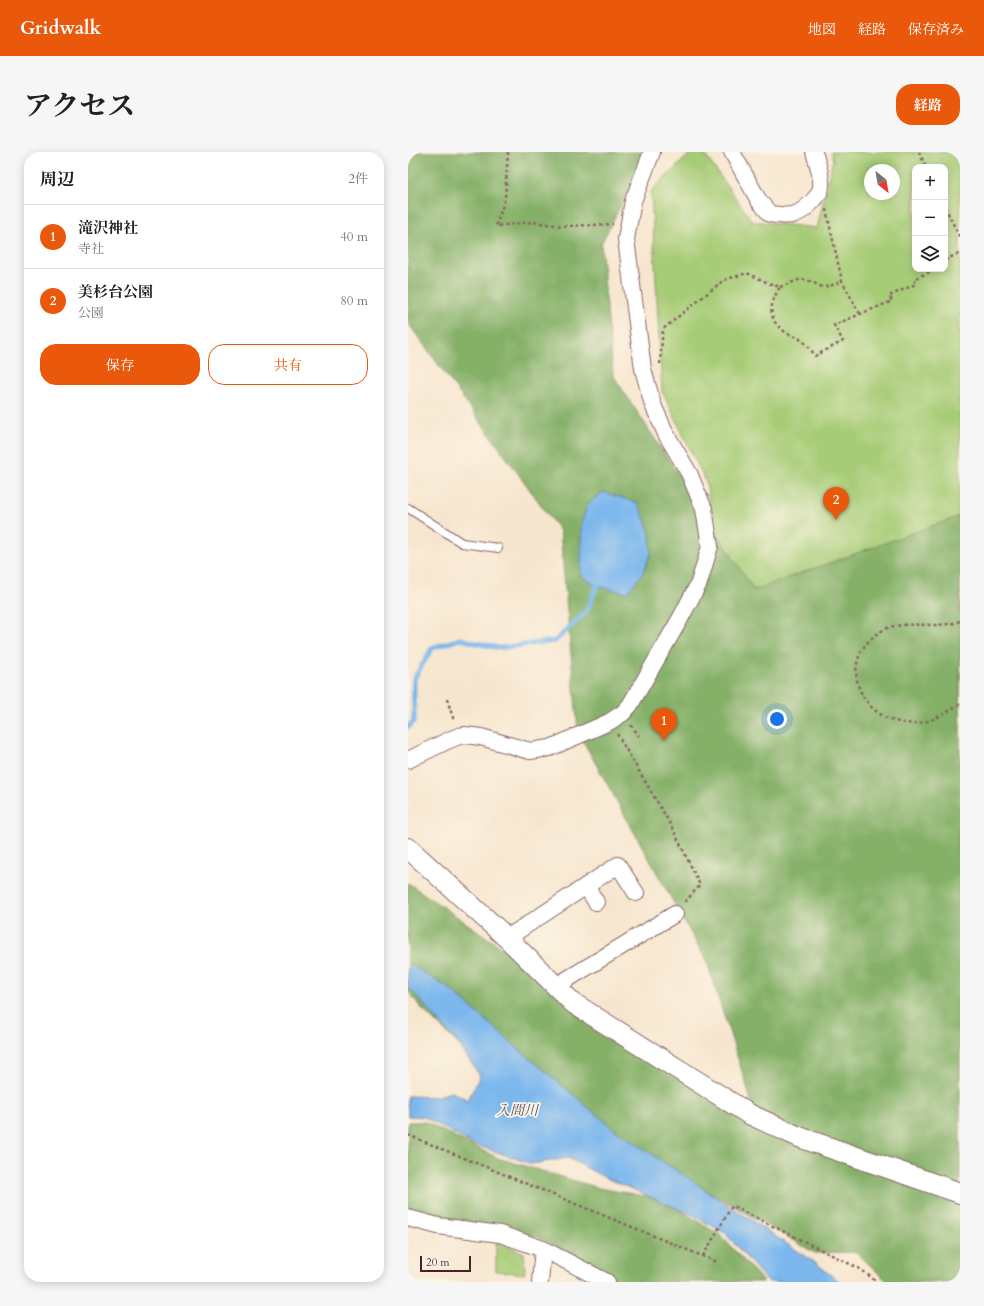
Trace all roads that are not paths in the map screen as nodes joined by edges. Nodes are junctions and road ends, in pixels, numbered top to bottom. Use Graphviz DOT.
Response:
graph roads {
  1 [pos="652,152"];
  2 [pos="732,152"];
  3 [pos="814,152"];
  4 [pos="408,508"];
  5 [pos="498,548"];
  6 [pos="408,760"];
  7 [pos="408,848"];
  8 [pos="586,886"];
  9 [pos="636,893"];
  10 [pos="596,902"];
  11 [pos="675,914"];
  12 [pos="507,938"];
  13 [pos="556,986"];
  14 [pos="960,1193"];
  15 [pos="408,1218"];
  16 [pos="543,1249"];
  17 [pos="540,1282"];
  18 [pos="607,1282"];
  1 -- 6 [label="street"];
  2 -- 3 [label="street"];
  4 -- 5 [label="lane"];
  7 -- 12 [label="street"];
  8 -- 9 [label="street"];
  8 -- 10 [label="street"];
  8 -- 12 [label="street"];
  11 -- 13 [label="street"];
  12 -- 13 [label="street"];
  13 -- 14 [label="street"];
  15 -- 16 [label="street"];
  16 -- 17 [label="street"];
  16 -- 18 [label="street"];
}
